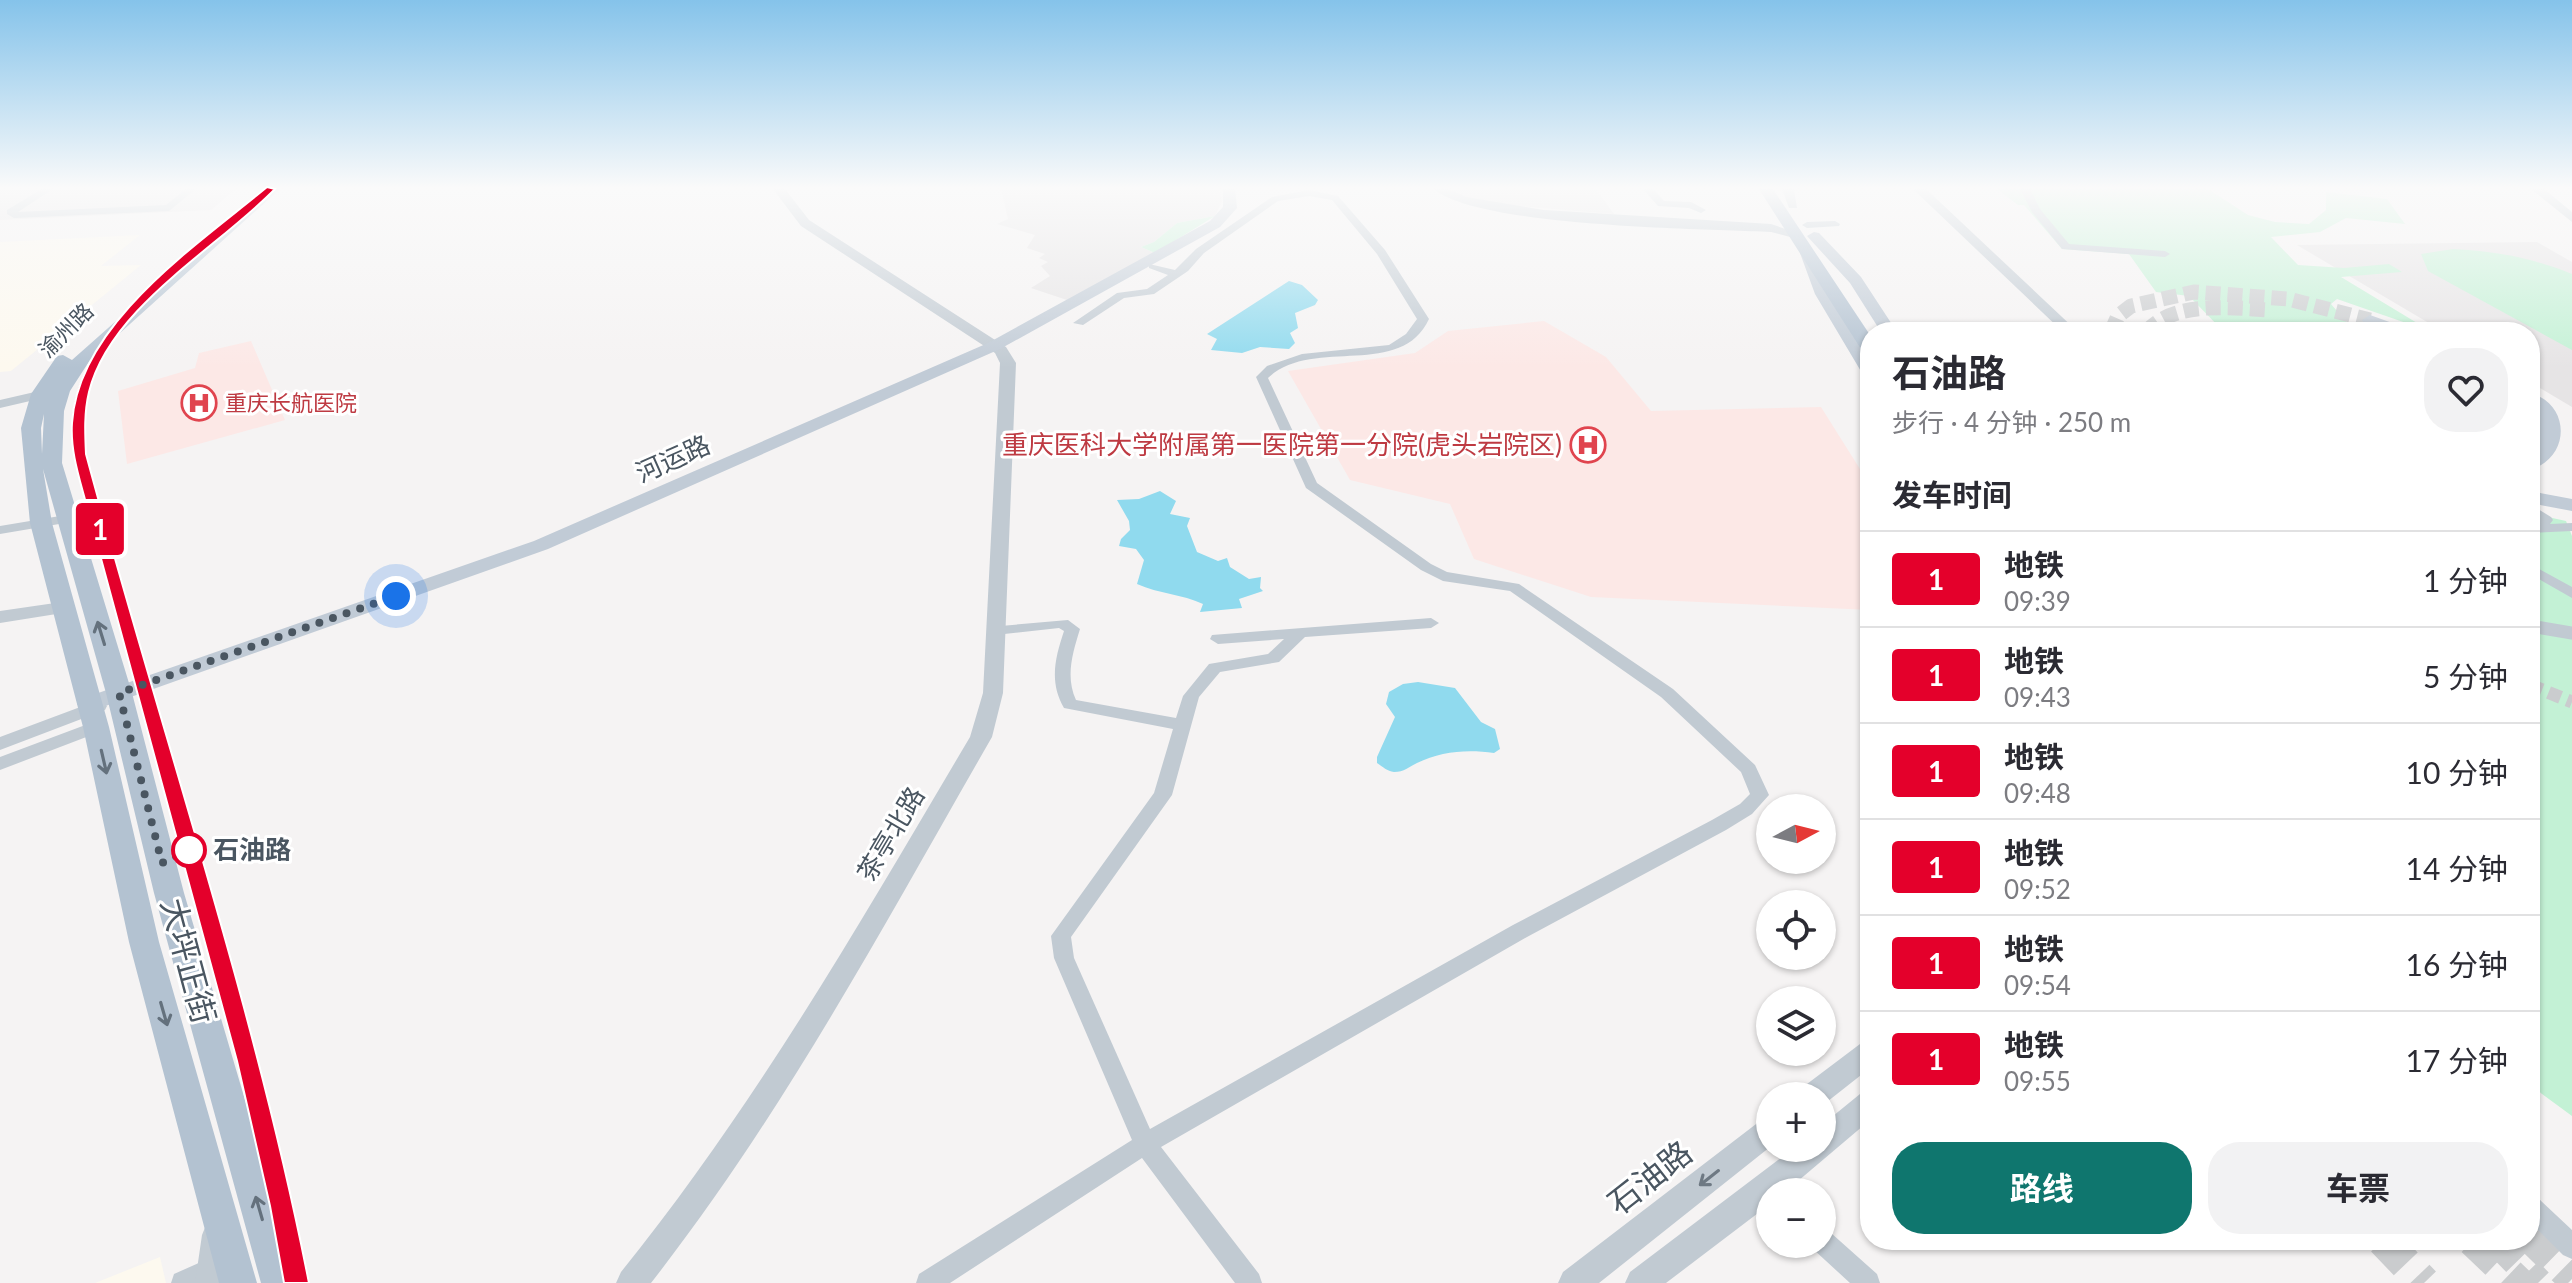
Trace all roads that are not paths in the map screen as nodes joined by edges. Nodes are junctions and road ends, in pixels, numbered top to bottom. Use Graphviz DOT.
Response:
graph roads {
  1 [pos="189,249"];
  2 [pos="205,249"];
  3 [pos="845,249"];
  4 [pos="1171,249"];
  5 [pos="1181,249"];
  6 [pos="1203,249"];
  7 [pos="1378,249"];
  8 [pos="1806,249"];
  9 [pos="1810,249"];
  10 [pos="1816,249"];
  11 [pos="1819,249"];
  12 [pos="1983,249"];
  13 [pos="1991,249"];
  14 [pos="2092,249"];
  15 [pos="2165,254"];
  16 [pos="1153,266"];
  17 [pos="1177,274"];
  18 [pos="1868,322"];
  19 [pos="1883,322"];
  20 [pos="2060,322"];
  21 [pos="2068,322"];
  22 [pos="1079,323"];
  23 [pos="1860,332"];
  24 [pos="998,348"];
  25 [pos="1860,356"];
  26 [pos="61,391"];
  27 [pos="40,394"];
  28 [pos="0,404"];
  29 [pos="2540,406"];
  30 [pos="2540,458"];
  31 [pos="43,466"];
  32 [pos="2540,499"];
  33 [pos="2572,505"];
  34 [pos="2540,508"];
  35 [pos="2572,512"];
  36 [pos="53,521"];
  37 [pos="2572,527"];
  38 [pos="2540,528"];
  39 [pos="0,530"];
  40 [pos="2540,574"];
  41 [pos="2572,593"];
  42 [pos="62,608"];
  43 [pos="0,617"];
  44 [pos="1431,623"];
  45 [pos="2540,628"];
  46 [pos="995,630"];
  47 [pos="1301,632"];
  48 [pos="2572,633"];
  49 [pos="1218,639"];
  50 [pos="119,694"];
  51 [pos="92,714"];
  52 [pos="1183,725"];
  53 [pos="2,740"];
  54 [pos="0,764"];
  55 [pos="1860,1060"];
  56 [pos="1831,1082"];
  57 [pos="1860,1111"];
  58 [pos="1836,1131"];
  59 [pos="1756,1141"];
  60 [pos="1145,1144"];
  61 [pos="1801,1162"];
  62 [pos="1783,1178"];
  63 [pos="1756,1201"];
  64 [pos="221,1215"];
  65 [pos="2540,1216"];
  66 [pos="2572,1247"];
  67 [pos="1836,1254"];
  68 [pos="201,1279"];
  69 [pos="238,1283"];
  70 [pos="280,1283"];
  71 [pos="632,1283"];
  72 [pos="928,1283"];
  73 [pos="1250,1283"];
  74 [pos="1574,1283"];
  75 [pos="1641,1283"];
  76 [pos="1868,1283"];
  1 -- 27 [label="main road, 渝州路"];
  2 -- 26 [label="main road, 渝州路"];
  3 -- 24 [label="street"];
  4 -- 24 [label="main road, 河运路"];
  5 -- 16 [label="main road, 河运路"];
  6 -- 17 [label="street"];
  7 -- 60 [label="street"];
  8 -- 25 [label="main road"];
  9 -- 23 [label="main road"];
  10 -- 18 [label="main road"];
  11 -- 19 [label="main road"];
  12 -- 20 [label="street"];
  13 -- 21 [label="street"];
  14 -- 15 [label="street"];
  16 -- 17 [label="street"];
  16 -- 24 [label="main road, 河运路"];
  17 -- 22 [label="street"];
  24 -- 46 [label="street, 茶亭北路"];
  24 -- 50 [label="main road, 河运路"];
  24 -- 50 [label="main road, 河运路"];
  26 -- 27 [label="street"];
  26 -- 31 [label="main road, 渝州路"];
  27 -- 28 [label="street"];
  27 -- 31 [label="main road, 渝州路"];
  29 -- 30 [label="main road"];
  31 -- 36 [label="main road, 大坪正街"];
  32 -- 33 [label="main road"];
  34 -- 35 [label="main road"];
  36 -- 39 [label="street"];
  36 -- 42 [label="main road, 大坪正街"];
  50 -- 36 [label="main road, 大坪正街, one-way"];
  37 -- 38 [label="street"];
  40 -- 41 [label="street"];
  42 -- 43 [label="street"];
  42 -- 51 [label="main road, 大坪正街"];
  44 -- 47 [label="street"];
  45 -- 48 [label="street"];
  46 -- 52 [label="street"];
  46 -- 71 [label="street, 茶亭北路"];
  47 -- 49 [label="street"];
  47 -- 52 [label="street"];
  50 -- 51 [label="main road, 河运路"];
  70 -- 50 [label="main road, 大坪正街, one-way"];
  51 -- 53 [label="street"];
  51 -- 54 [label="street"];
  51 -- 64 [label="main road, 大坪正街, one-way"];
  52 -- 60 [label="street"];
  55 -- 56 [label="street"];
  57 -- 58 [label="street"];
  59 -- 74 [label="street, 石油路, one-way"];
  60 -- 72 [label="street"];
  60 -- 73 [label="street"];
  61 -- 62 [label="street"];
  63 -- 75 [label="street"];
  64 -- 68 [label="street"];
  64 -- 69 [label="main road, 大坪正街"];
  65 -- 66 [label="street"];
  67 -- 76 [label="street"];
}
